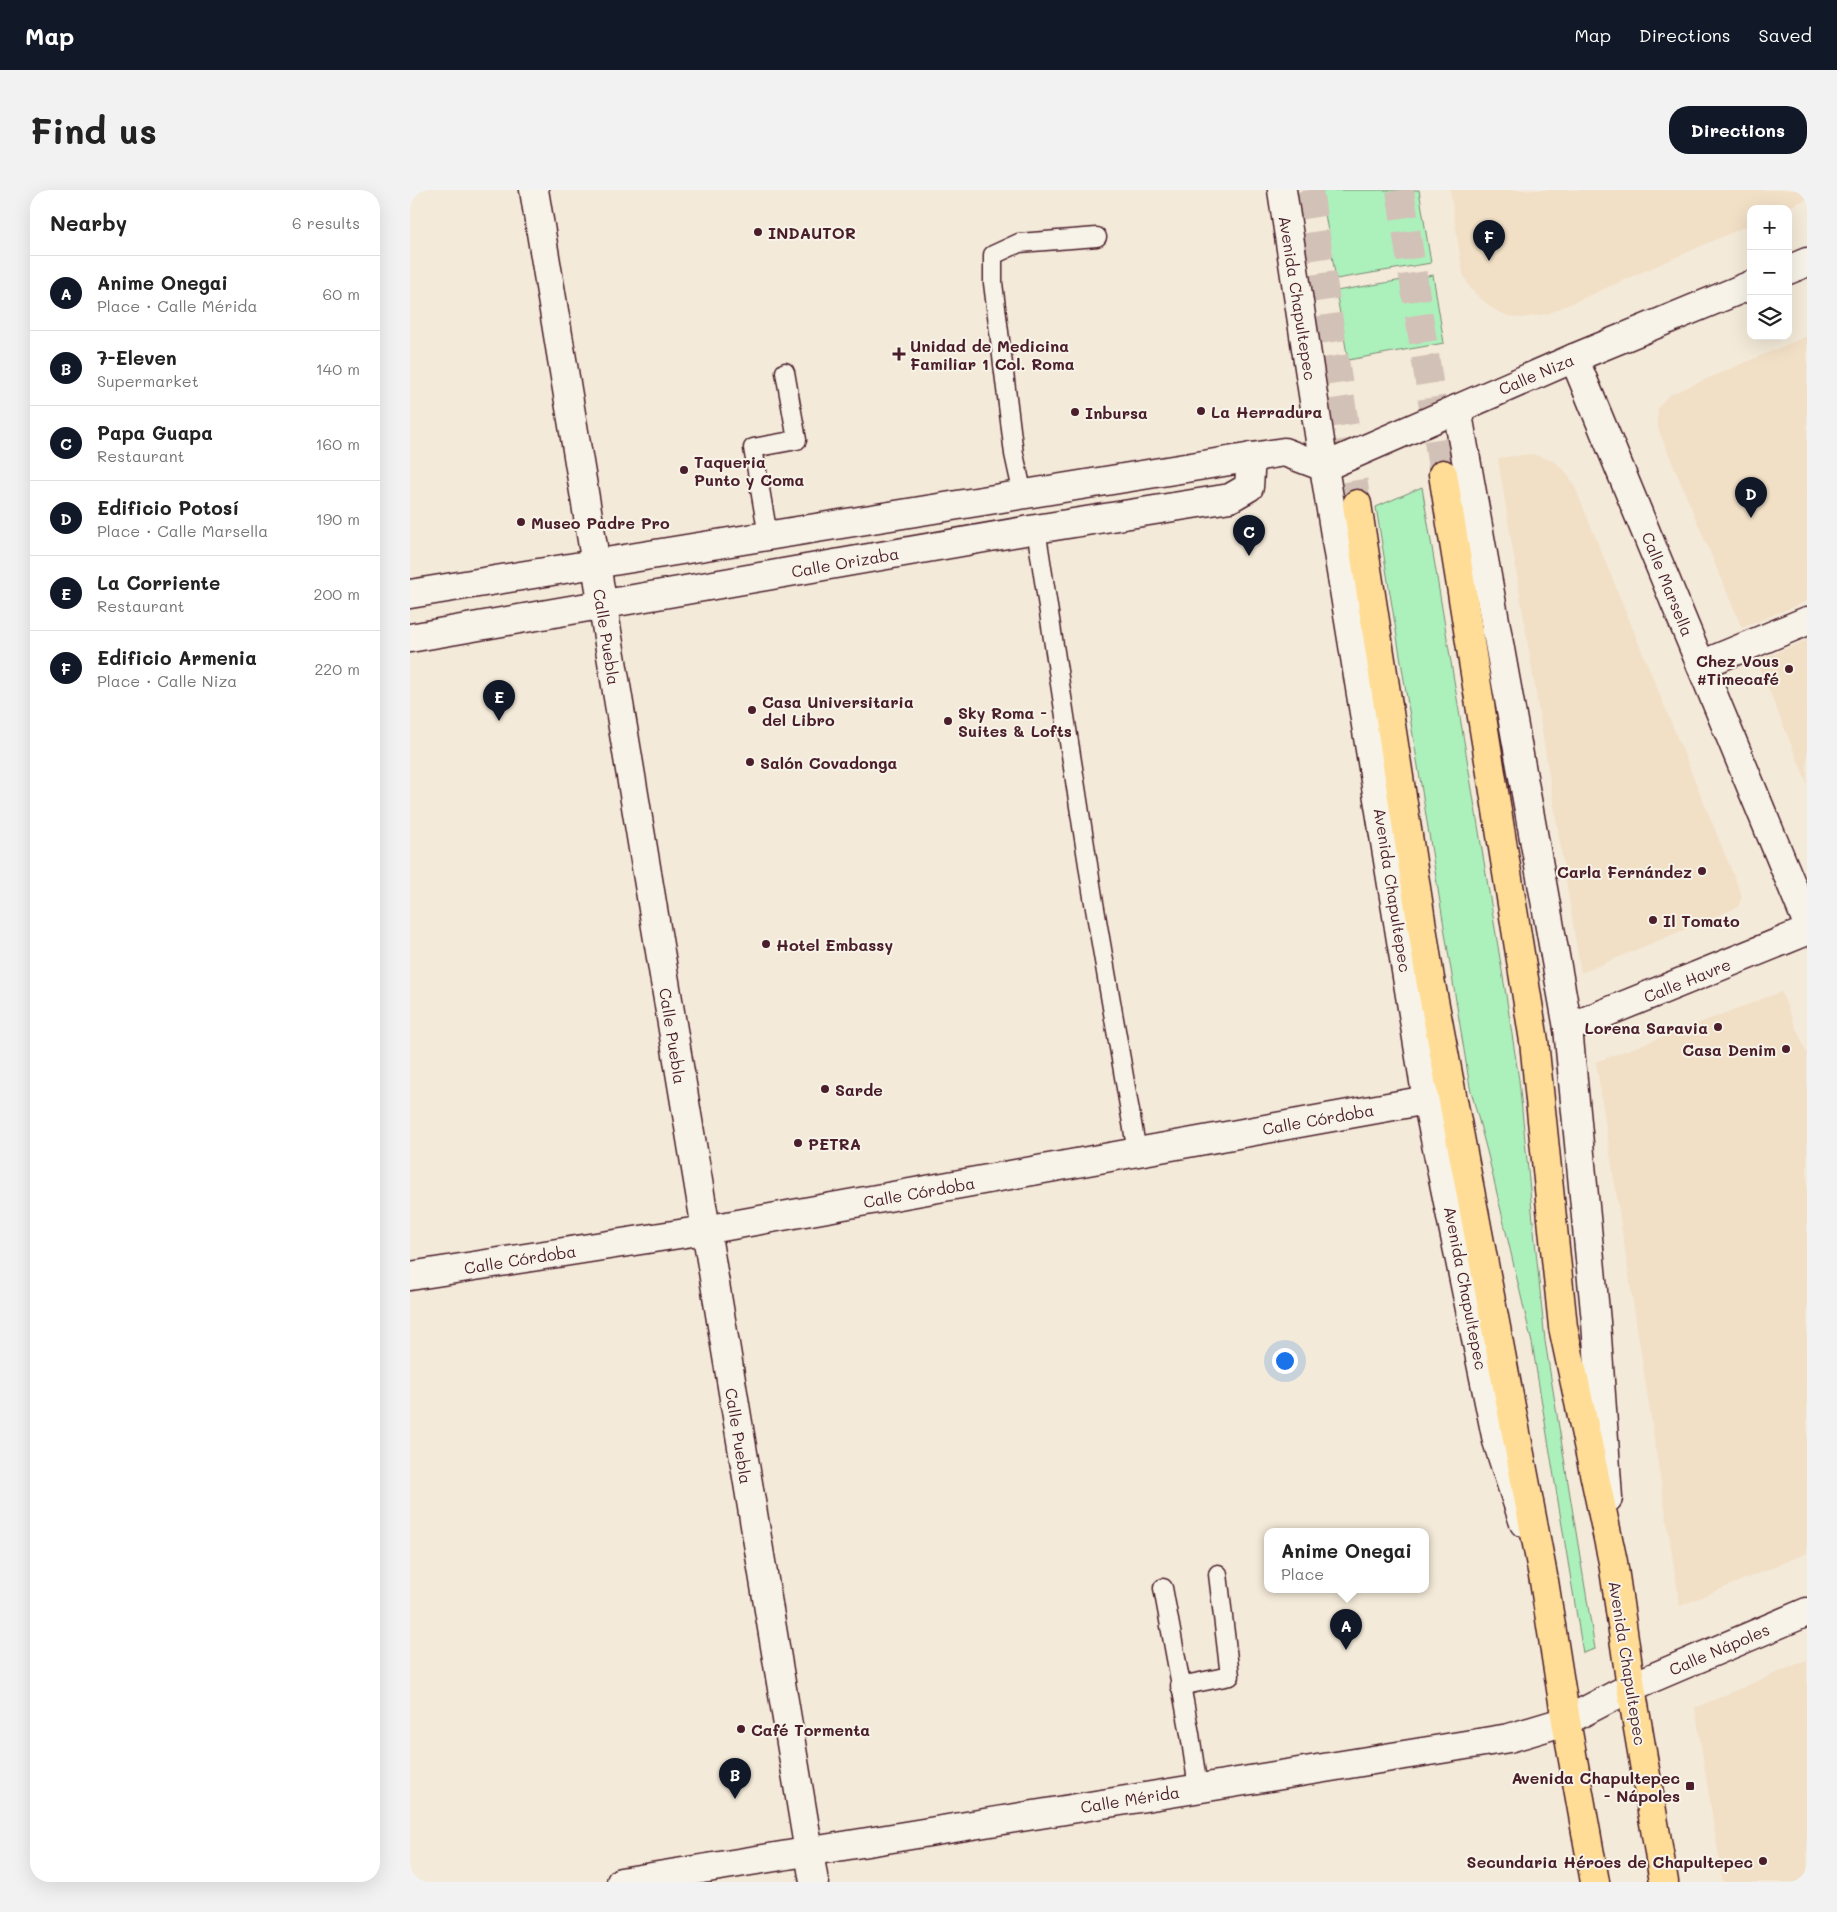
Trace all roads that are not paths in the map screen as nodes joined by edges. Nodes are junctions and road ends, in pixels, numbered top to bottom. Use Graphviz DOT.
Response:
graph roads {
  1 [pos="534,190"];
  2 [pos="1282,190"];
  3 [pos="1097,237"];
  4 [pos="1807,262"];
  5 [pos="1792,268"];
  6 [pos="1747,287"];
  7 [pos="1574,358"];
  8 [pos="785,372"];
  9 [pos="1457,409"];
  10 [pos="1251,458"];
  11 [pos="1324,467"];
  12 [pos="1443,474"];
  13 [pos="1023,495"];
  14 [pos="1357,504"];
  15 [pos="1036,529"];
  16 [pos="768,536"];
  17 [pos="595,564"];
  18 [pos="410,594"];
  19 [pos="602,604"];
  20 [pos="1807,621"];
  21 [pos="410,638"];
  22 [pos="1701,665"];
  23 [pos="1807,922"];
  24 [pos="1807,931"];
  25 [pos="1568,1028"];
  26 [pos="1428,1100"];
  27 [pos="1137,1152"];
  28 [pos="705,1230"];
  29 [pos="410,1276"];
  30 [pos="1613,1562"];
  31 [pos="1218,1574"];
  32 [pos="1544,1581"];
  33 [pos="1163,1588"];
  34 [pos="1807,1612"];
  35 [pos="1180,1686"];
  36 [pos="1631,1687"];
  37 [pos="1566,1721"];
  38 [pos="1198,1788"];
  39 [pos="809,1852"];
  40 [pos="621,1882"];
  41 [pos="814,1882"];
  42 [pos="1595,1882"];
  43 [pos="1664,1882"];
  1 -- 17 [label="street, Calle Puebla"];
  2 -- 11 [label="street, Avenida Chapultepec"];
  3 -- 13 [label="lane"];
  4 -- 5 [label="street"];
  6 -- 7 [label="street, Calle Niza"];
  7 -- 9 [label="street, Calle Niza"];
  7 -- 22 [label="street, Calle Marsella"];
  8 -- 16 [label="lane"];
  9 -- 11 [label="street, Calle Niza"];
  9 -- 25 [label="street, Avenida Chapultepec"];
  10 -- 11 [label="street"];
  10 -- 13 [label="street"];
  10 -- 15 [label="street, Calle Orizaba"];
  11 -- 26 [label="street, Avenida Chapultepec"];
  12 -- 30 [label="main road, Avenida Chapultepec"];
  13 -- 16 [label="street"];
  14 -- 32 [label="main road, Avenida Chapultepec"];
  15 -- 19 [label="street, Calle Orizaba"];
  15 -- 27 [label="lane"];
  16 -- 17 [label="street"];
  17 -- 18 [label="street"];
  17 -- 19 [label="street, Calle Puebla"];
  19 -- 21 [label="street, Calle Orizaba"];
  19 -- 28 [label="street, Calle Puebla"];
  20 -- 22 [label="street"];
  22 -- 23 [label="street, Calle Marsella"];
  24 -- 25 [label="street, Calle Havre"];
  25 -- 30 [label="street, Avenida Chapultepec"];
  26 -- 27 [label="street, Calle Córdoba"];
  26 -- 32 [label="street, Avenida Chapultepec"];
  27 -- 28 [label="street, Calle Córdoba"];
  28 -- 29 [label="street, Calle Córdoba"];
  28 -- 39 [label="street, Calle Puebla"];
  30 -- 36 [label="main road, Avenida Chapultepec"];
  31 -- 35 [label="lane"];
  32 -- 37 [label="main road, Avenida Chapultepec"];
  33 -- 35 [label="lane"];
  34 -- 36 [label="street, Calle Nápoles"];
  35 -- 38 [label="lane"];
  36 -- 37 [label="street, Calle Mérida"];
  36 -- 43 [label="main road, Avenida Chapultepec"];
  37 -- 38 [label="street, Calle Mérida"];
  37 -- 42 [label="main road, Avenida Chapultepec"];
  38 -- 39 [label="street, Calle Mérida"];
  39 -- 40 [label="street, Calle Mérida"];
  39 -- 41 [label="street, Calle Puebla"];
}
